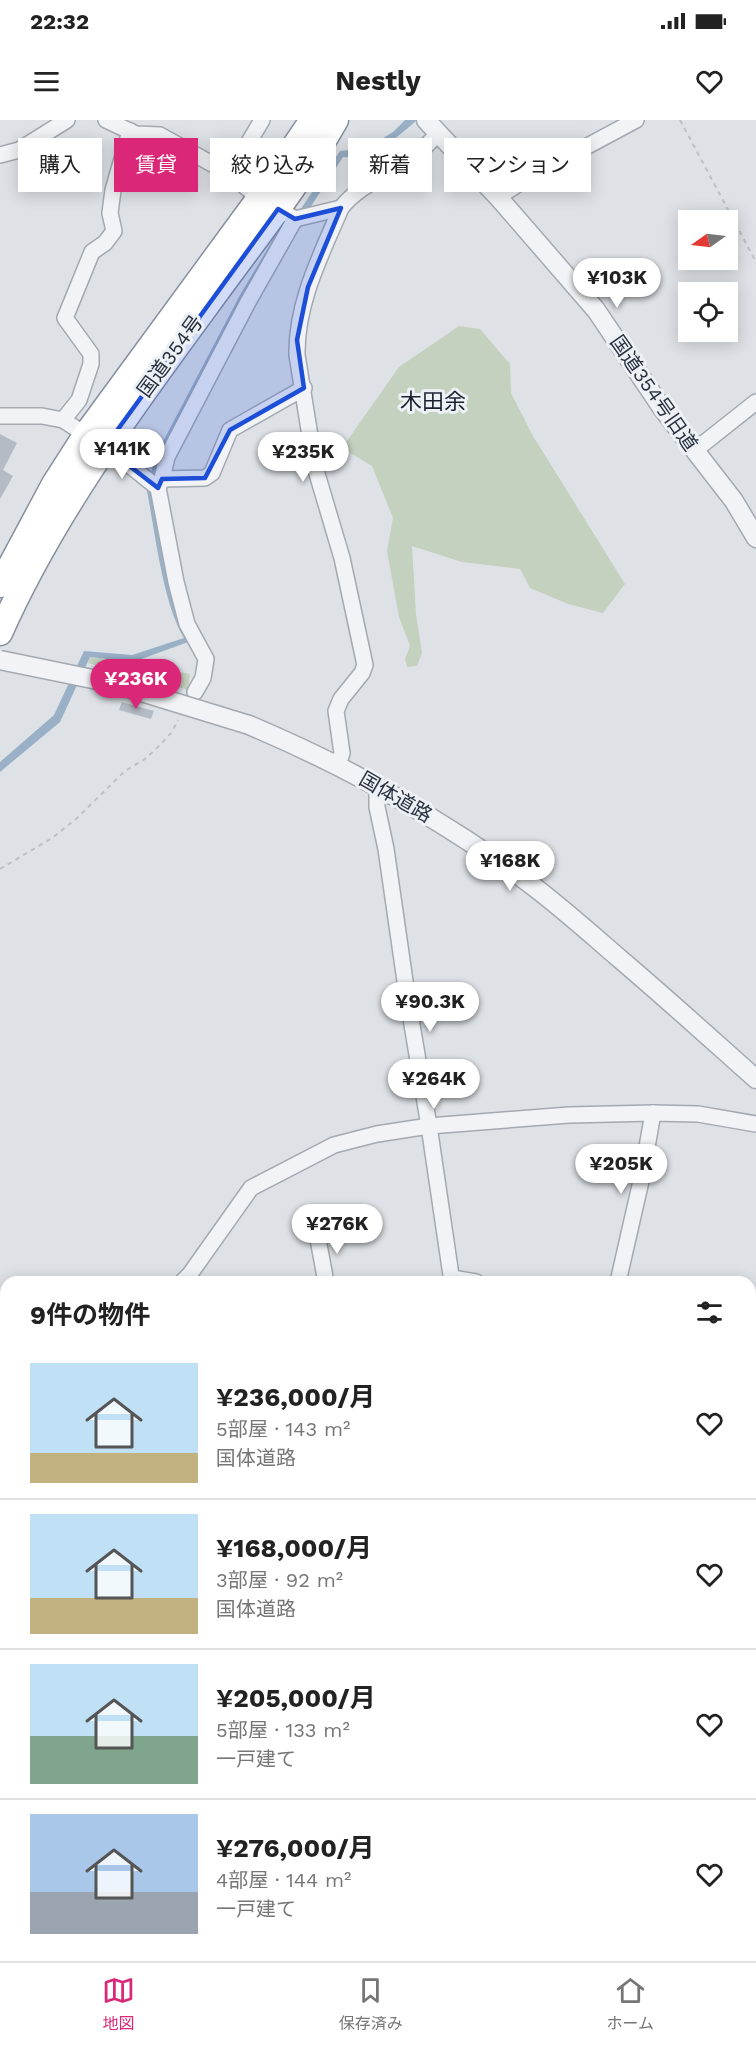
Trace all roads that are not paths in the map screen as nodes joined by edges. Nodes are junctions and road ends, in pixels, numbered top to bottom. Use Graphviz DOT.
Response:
graph roads {
  1 [pos="66,120"];
  2 [pos="106,120"];
  3 [pos="262,120"];
  4 [pos="312,120"];
  5 [pos="336,120"];
  6 [pos="636,120"];
  7 [pos="432,127"];
  8 [pos="130,131"];
  9 [pos="251,138"];
  10 [pos="0,155"];
  11 [pos="210,163"];
  12 [pos="254,192"];
  13 [pos="498,197"];
  14 [pos="341,208"];
  15 [pos="277,209"];
  16 [pos="304,388"];
  17 [pos="756,402"];
  18 [pos="0,416"];
  19 [pos="63,420"];
  20 [pos="95,440"];
  21 [pos="694,451"];
  22 [pos="160,484"];
  23 [pos="756,538"];
  24 [pos="0,585"];
  25 [pos="0,633"];
  26 [pos="0,660"];
  27 [pos="195,692"];
  28 [pos="338,765"];
  29 [pos="376,784"];
  30 [pos="756,1079"];
  31 [pos="653,1113"];
  32 [pos="756,1124"];
  33 [pos="429,1126"];
  34 [pos="317,1234"];
  35 [pos="188,1276"];
  36 [pos="325,1276"];
  37 [pos="451,1276"];
  38 [pos="619,1276"];
  1 -- 10 [label="street"];
  2 -- 8 [label="street"];
  3 -- 9 [label="street"];
  4 -- 15 [label="highway, 国道354号"];
  5 -- 15 [label="highway, 国道354号"];
  6 -- 13 [label="street"];
  7 -- 13 [label="street, 国道354号旧道"];
  7 -- 14 [label="street"];
  8 -- 11 [label="street"];
  8 -- 19 [label="street"];
  12 -- 15 [label="street"];
  13 -- 21 [label="street, 国道354号旧道"];
  14 -- 15 [label="street"];
  14 -- 16 [label="street"];
  15 -- 20 [label="highway, 国道354号"];
  15 -- 22 [label="street"];
  16 -- 22 [label="street"];
  16 -- 28 [label="street"];
  17 -- 21 [label="street"];
  18 -- 19 [label="street"];
  19 -- 20 [label="street"];
  20 -- 22 [label="street"];
  20 -- 24 [label="highway, 国道354号"];
  20 -- 25 [label="highway, 国道354号"];
  21 -- 23 [label="street, 国道354号旧道"];
  22 -- 27 [label="street"];
  26 -- 28 [label="street, 国体道路, bridge"];
  28 -- 29 [label="street, 国体道路"];
  29 -- 30 [label="street, 国体道路"];
  29 -- 33 [label="street"];
  31 -- 32 [label="street"];
  31 -- 33 [label="street"];
  31 -- 38 [label="street"];
  33 -- 35 [label="street"];
  33 -- 37 [label="street"];
  34 -- 36 [label="street"];
}
